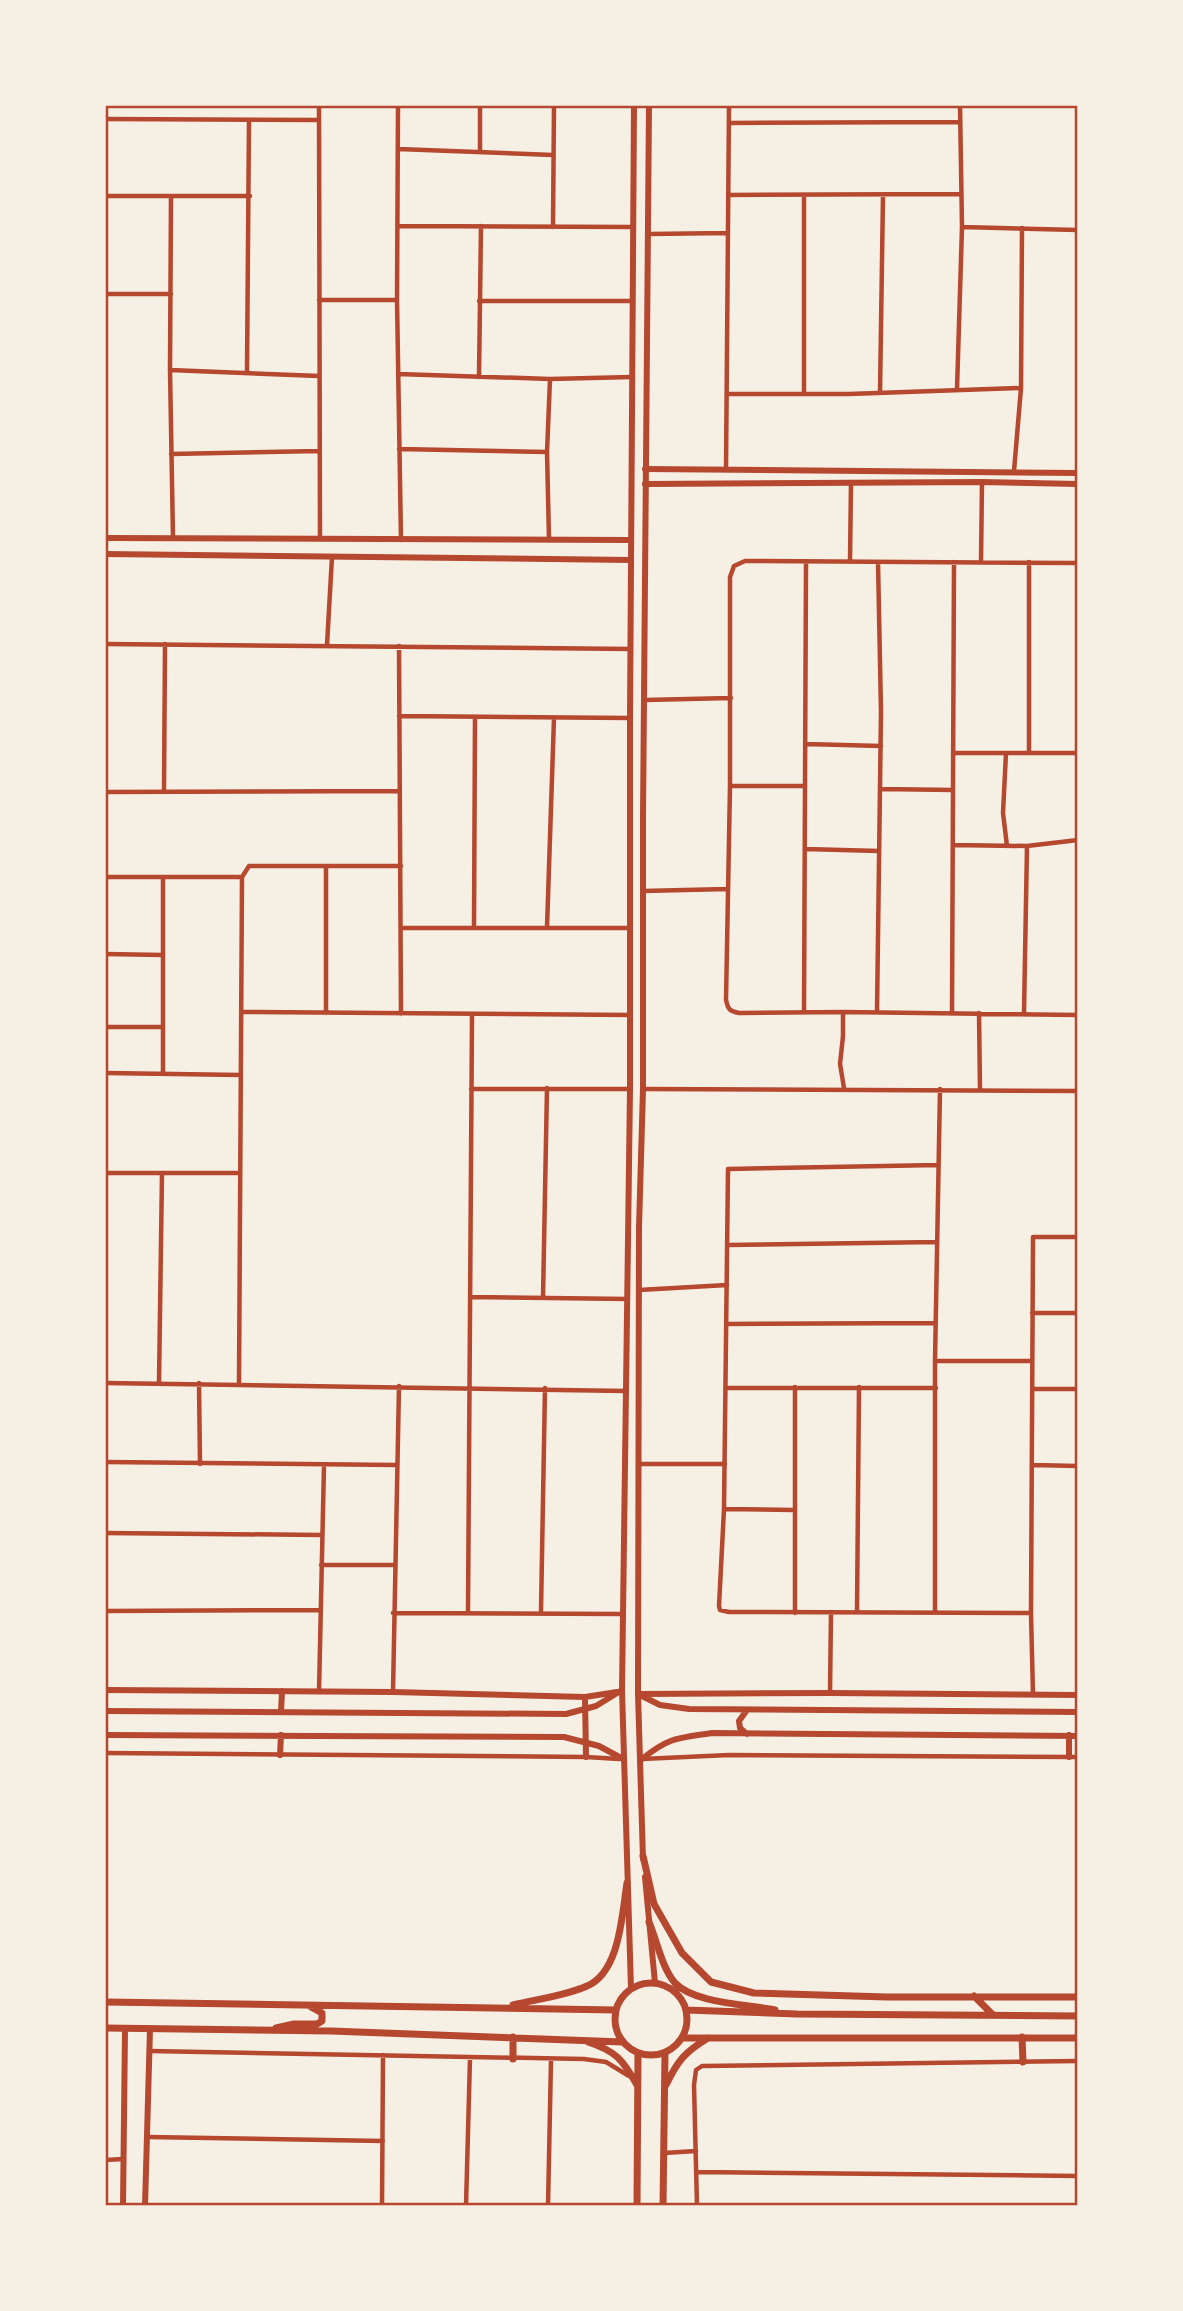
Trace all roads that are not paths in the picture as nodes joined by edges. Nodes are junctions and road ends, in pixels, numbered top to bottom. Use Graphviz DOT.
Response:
graph roads {
  1 [pos="319,105"];
  2 [pos="398,105"];
  3 [pos="480,105"];
  4 [pos="554,105"];
  5 [pos="634,105"];
  6 [pos="649,105"];
  7 [pos="729,105"];
  8 [pos="960,105"];
  9 [pos="105,119"];
  10 [pos="249,120"];
  11 [pos="319,120"];
  12 [pos="959,122"];
  13 [pos="729,123"];
  14 [pos="398,149"];
  15 [pos="480,152"];
  16 [pos="553,155"];
  17 [pos="961,194"];
  18 [pos="728,195"];
  19 [pos="883,195"];
  20 [pos="105,196"];
  21 [pos="172,196"];
  22 [pos="804,196"];
  23 [pos="250,197"];
  24 [pos="398,226"];
  25 [pos="481,226"];
  26 [pos="553,227"];
  27 [pos="634,227"];
  28 [pos="962,227"];
  29 [pos="1022,228"];
  30 [pos="1078,229"];
  31 [pos="728,233"];
  32 [pos="649,234"];
  33 [pos="633,259"];
  34 [pos="648,259"];
  35 [pos="105,294"];
  36 [pos="170,294"];
  37 [pos="319,300"];
  38 [pos="397,300"];
  39 [pos="479,300"];
  40 [pos="633,302"];
  41 [pos="170,370"];
  42 [pos="247,371"];
  43 [pos="398,374"];
  44 [pos="319,376"];
  45 [pos="479,377"];
  46 [pos="632,377"];
  47 [pos="550,379"];
  48 [pos="1021,388"];
  49 [pos="957,390"];
  50 [pos="880,393"];
  51 [pos="727,394"];
  52 [pos="804,394"];
  53 [pos="400,449"];
  54 [pos="319,450"];
  55 [pos="547,452"];
  56 [pos="171,454"];
  57 [pos="645,469"];
  58 [pos="726,470"];
  59 [pos="1014,471"];
  60 [pos="1078,473"];
  61 [pos="851,482"];
  62 [pos="982,482"];
  63 [pos="645,484"];
  64 [pos="1078,484"];
  65 [pos="105,538"];
  66 [pos="173,538"];
  67 [pos="234,538"];
  68 [pos="320,539"];
  69 [pos="550,539"];
  70 [pos="401,540"];
  71 [pos="631,540"];
  72 [pos="105,554"];
  73 [pos="233,554"];
  74 [pos="332,557"];
  75 [pos="631,560"];
  76 [pos="806,562"];
  77 [pos="850,562"];
  78 [pos="878,562"];
  79 [pos="954,562"];
  80 [pos="981,562"];
  81 [pos="1029,562"];
  82 [pos="1078,563"];
  83 [pos="105,644"];
  84 [pos="165,644"];
  85 [pos="327,645"];
  86 [pos="399,646"];
  87 [pos="631,649"];
  88 [pos="731,698"];
  89 [pos="645,700"];
  90 [pos="399,716"];
  91 [pos="475,717"];
  92 [pos="555,718"];
  93 [pos="630,718"];
  94 [pos="805,744"];
  95 [pos="881,746"];
  96 [pos="953,753"];
  97 [pos="1006,753"];
  98 [pos="1029,753"];
  99 [pos="1078,753"];
  100 [pos="730,786"];
  101 [pos="804,786"];
  102 [pos="881,789"];
  103 [pos="953,790"];
  104 [pos="400,791"];
  105 [pos="105,792"];
  106 [pos="164,792"];
  107 [pos="630,816"];
  108 [pos="643,817"];
  109 [pos="1078,840"];
  110 [pos="953,845"];
  111 [pos="1007,846"];
  112 [pos="1027,846"];
  113 [pos="804,849"];
  114 [pos="879,851"];
  115 [pos="401,866"];
  116 [pos="326,867"];
  117 [pos="105,877"];
  118 [pos="163,877"];
  119 [pos="242,877"];
  120 [pos="727,889"];
  121 [pos="643,891"];
  122 [pos="547,927"];
  123 [pos="401,928"];
  124 [pos="474,928"];
  125 [pos="629,928"];
  126 [pos="105,954"];
  127 [pos="163,955"];
  128 [pos="241,1012"];
  129 [pos="804,1012"];
  130 [pos="843,1012"];
  131 [pos="877,1012"];
  132 [pos="326,1013"];
  133 [pos="953,1013"];
  134 [pos="979,1013"];
  135 [pos="1024,1013"];
  136 [pos="401,1014"];
  137 [pos="472,1015"];
  138 [pos="630,1015"];
  139 [pos="1078,1015"];
  140 [pos="105,1027"];
  141 [pos="163,1027"];
  142 [pos="105,1073"];
  143 [pos="163,1074"];
  144 [pos="241,1075"];
  145 [pos="547,1088"];
  146 [pos="844,1088"];
  147 [pos="471,1089"];
  148 [pos="630,1089"];
  149 [pos="643,1089"];
  150 [pos="940,1089"];
  151 [pos="980,1090"];
  152 [pos="1078,1091"];
  153 [pos="938,1165"];
  154 [pos="240,1172"];
  155 [pos="105,1173"];
  156 [pos="162,1173"];
  157 [pos="627,1227"];
  158 [pos="639,1227"];
  159 [pos="1078,1237"];
  160 [pos="937,1242"];
  161 [pos="727,1245"];
  162 [pos="727,1285"];
  163 [pos="639,1290"];
  164 [pos="470,1297"];
  165 [pos="543,1298"];
  166 [pos="628,1299"];
  167 [pos="1032,1313"];
  168 [pos="1078,1313"];
  169 [pos="936,1323"];
  170 [pos="726,1324"];
  171 [pos="935,1361"];
  172 [pos="1032,1361"];
  173 [pos="105,1383"];
  174 [pos="159,1383"];
  175 [pos="199,1383"];
  176 [pos="239,1383"];
  177 [pos="399,1386"];
  178 [pos="469,1387"];
  179 [pos="795,1387"];
  180 [pos="859,1387"];
  181 [pos="545,1388"];
  182 [pos="726,1388"];
  183 [pos="936,1388"];
  184 [pos="1032,1389"];
  185 [pos="1078,1390"];
  186 [pos="626,1391"];
  187 [pos="105,1462"];
  188 [pos="200,1464"];
  189 [pos="639,1464"];
  190 [pos="724,1464"];
  191 [pos="324,1465"];
  192 [pos="396,1465"];
  193 [pos="1031,1465"];
  194 [pos="1078,1466"];
  195 [pos="625,1492"];
  196 [pos="639,1492"];
  197 [pos="724,1509"];
  198 [pos="794,1510"];
  199 [pos="105,1533"];
  200 [pos="322,1535"];
  201 [pos="321,1565"];
  202 [pos="394,1565"];
  203 [pos="320,1610"];
  204 [pos="105,1611"];
  205 [pos="935,1611"];
  206 [pos="468,1612"];
  207 [pos="541,1612"];
  208 [pos="831,1612"];
  209 [pos="858,1612"];
  210 [pos="393,1613"];
  211 [pos="794,1613"];
  212 [pos="1031,1613"];
  213 [pos="622,1614"];
  214 [pos="105,1690"];
  215 [pos="622,1690"];
  216 [pos="282,1691"];
  217 [pos="319,1692"];
  218 [pos="393,1692"];
  219 [pos="830,1693"];
  220 [pos="638,1695"];
  221 [pos="1033,1695"];
  222 [pos="1069,1695"];
  223 [pos="1078,1695"];
  224 [pos="585,1697"];
  225 [pos="586,1710"];
  226 [pos="747,1710"];
  227 [pos="109,1712"];
  228 [pos="281,1712"];
  229 [pos="1069,1712"];
  230 [pos="1078,1712"];
  231 [pos="105,1718"];
  232 [pos="107,1733"];
  233 [pos="747,1734"];
  234 [pos="281,1735"];
  235 [pos="1069,1735"];
  236 [pos="1078,1735"];
  237 [pos="586,1741"];
  238 [pos="105,1753"];
  239 [pos="280,1755"];
  240 [pos="586,1757"];
  241 [pos="1069,1757"];
  242 [pos="1078,1757"];
  243 [pos="623,1759"];
  244 [pos="642,1759"];
  245 [pos="643,1856"];
  246 [pos="627,1883"];
  247 [pos="649,1922"];
  248 [pos="655,1983"];
  249 [pos="631,1989"];
  250 [pos="974,1996"];
  251 [pos="1078,1997"];
  252 [pos="105,2002"];
  253 [pos="307,2005"];
  254 [pos="502,2008"];
  255 [pos="616,2010"];
  256 [pos="686,2010"];
  257 [pos="797,2014"];
  258 [pos="992,2015"];
  259 [pos="1078,2016"];
  260 [pos="105,2028"];
  261 [pos="125,2029"];
  262 [pos="149,2029"];
  263 [pos="272,2030"];
  264 [pos="513,2037"];
  265 [pos="1023,2037"];
  266 [pos="573,2038"];
  267 [pos="682,2038"];
  268 [pos="708,2038"];
  269 [pos="1078,2038"];
  270 [pos="622,2042"];
  271 [pos="149,2051"];
  272 [pos="638,2053"];
  273 [pos="665,2053"];
  274 [pos="383,2055"];
  275 [pos="470,2058"];
  276 [pos="513,2059"];
  277 [pos="551,2060"];
  278 [pos="1078,2061"];
  279 [pos="1023,2062"];
  280 [pos="637,2084"];
  281 [pos="664,2089"];
  282 [pos="147,2137"];
  283 [pos="383,2141"];
  284 [pos="696,2151"];
  285 [pos="664,2153"];
  286 [pos="123,2159"];
  287 [pos="105,2160"];
  288 [pos="697,2172"];
  289 [pos="1078,2176"];
  290 [pos="123,2206"];
  291 [pos="145,2206"];
  292 [pos="383,2206"];
  293 [pos="466,2206"];
  294 [pos="548,2206"];
  295 [pos="637,2206"];
  296 [pos="663,2206"];
  297 [pos="697,2206"];
  1 -- 11 [label="street"];
  2 -- 14 [label="street"];
  3 -- 15 [label="street"];
  4 -- 16 [label="street"];
  5 -- 27 [label="street"];
  6 -- 32 [label="street"];
  7 -- 13 [label="street"];
  8 -- 12 [label="street"];
  9 -- 10 [label="street"];
  10 -- 11 [label="street"];
  10 -- 23 [label="street"];
  11 -- 37 [label="street"];
  12 -- 13 [label="street"];
  12 -- 17 [label="street"];
  13 -- 18 [label="street"];
  14 -- 15 [label="street"];
  14 -- 24 [label="street"];
  15 -- 16 [label="street"];
  16 -- 26 [label="street"];
  17 -- 19 [label="street"];
  17 -- 28 [label="street"];
  18 -- 22 [label="street"];
  18 -- 31 [label="street"];
  19 -- 22 [label="street"];
  19 -- 50 [label="street"];
  20 -- 21 [label="street"];
  21 -- 23 [label="street"];
  21 -- 36 [label="street"];
  22 -- 52 [label="street"];
  23 -- 42 [label="street"];
  24 -- 25 [label="street"];
  24 -- 38 [label="street"];
  25 -- 26 [label="street"];
  25 -- 39 [label="street"];
  26 -- 27 [label="street"];
  27 -- 33 [label="street"];
  28 -- 29 [label="street"];
  28 -- 49 [label="street"];
  29 -- 30 [label="street"];
  29 -- 48 [label="street"];
  31 -- 32 [label="street"];
  31 -- 51 [label="street"];
  32 -- 34 [label="street"];
  33 -- 34 [label="street"];
  33 -- 40 [label="street"];
  34 -- 57 [label="street"];
  35 -- 36 [label="street"];
  36 -- 41 [label="street"];
  37 -- 38 [label="street"];
  37 -- 44 [label="street"];
  38 -- 43 [label="street"];
  39 -- 40 [label="street"];
  39 -- 45 [label="street"];
  40 -- 46 [label="street"];
  41 -- 42 [label="street"];
  41 -- 56 [label="street"];
  42 -- 44 [label="street"];
  43 -- 45 [label="street"];
  43 -- 53 [label="street"];
  44 -- 54 [label="street"];
  45 -- 47 [label="street"];
  46 -- 47 [label="street"];
  46 -- 71 [label="street"];
  47 -- 55 [label="street"];
  48 -- 49 [label="street"];
  48 -- 59 [label="street"];
  49 -- 50 [label="street"];
  50 -- 52 [label="street"];
  51 -- 52 [label="street"];
  51 -- 58 [label="street"];
  53 -- 55 [label="street"];
  53 -- 70 [label="street"];
  54 -- 56 [label="street"];
  54 -- 68 [label="street"];
  55 -- 69 [label="street"];
  56 -- 66 [label="street"];
  57 -- 58 [label="street"];
  57 -- 63 [label="street"];
  58 -- 59 [label="street"];
  59 -- 60 [label="street"];
  61 -- 62 [label="street"];
  61 -- 63 [label="street"];
  61 -- 77 [label="street"];
  62 -- 64 [label="street"];
  62 -- 80 [label="street"];
  63 -- 89 [label="street"];
  65 -- 66 [label="street"];
  66 -- 67 [label="street"];
  67 -- 68 [label="street"];
  67 -- 73 [label="street"];
  68 -- 70 [label="street"];
  69 -- 70 [label="street"];
  69 -- 71 [label="street"];
  71 -- 75 [label="street"];
  72 -- 73 [label="street"];
  73 -- 74 [label="street"];
  74 -- 75 [label="street"];
  74 -- 85 [label="street"];
  75 -- 87 [label="street"];
  76 -- 77 [label="street"];
  76 -- 88 [label="street"];
  76 -- 94 [label="street"];
  77 -- 78 [label="street"];
  78 -- 79 [label="street"];
  78 -- 95 [label="street"];
  79 -- 80 [label="street"];
  79 -- 96 [label="street"];
  80 -- 81 [label="street"];
  81 -- 82 [label="street"];
  81 -- 98 [label="street"];
  83 -- 84 [label="street"];
  84 -- 85 [label="street"];
  84 -- 106 [label="street"];
  85 -- 86 [label="street"];
  86 -- 87 [label="street"];
  86 -- 90 [label="street"];
  87 -- 93 [label="street"];
  88 -- 89 [label="street"];
  88 -- 100 [label="street"];
  89 -- 108 [label="street"];
  90 -- 91 [label="street"];
  90 -- 104 [label="street"];
  91 -- 92 [label="street"];
  91 -- 124 [label="street"];
  92 -- 93 [label="street"];
  92 -- 122 [label="street"];
  93 -- 107 [label="street"];
  94 -- 95 [label="street"];
  94 -- 101 [label="street"];
  95 -- 102 [label="street"];
  96 -- 97 [label="street"];
  96 -- 103 [label="street"];
  97 -- 98 [label="street"];
  97 -- 111 [label="street"];
  98 -- 99 [label="street"];
  100 -- 101 [label="street"];
  100 -- 120 [label="street"];
  101 -- 113 [label="street"];
  102 -- 103 [label="street"];
  102 -- 114 [label="street"];
  103 -- 110 [label="street"];
  104 -- 106 [label="street"];
  104 -- 115 [label="street"];
  105 -- 106 [label="street"];
  107 -- 108 [label="street"];
  107 -- 125 [label="street"];
  108 -- 121 [label="street"];
  109 -- 112 [label="street"];
  110 -- 111 [label="street"];
  110 -- 133 [label="street"];
  111 -- 112 [label="street"];
  112 -- 135 [label="street"];
  113 -- 114 [label="street"];
  113 -- 129 [label="street"];
  114 -- 131 [label="street"];
  115 -- 116 [label="street"];
  115 -- 123 [label="street"];
  116 -- 119 [label="street"];
  116 -- 132 [label="street"];
  117 -- 118 [label="street"];
  118 -- 119 [label="street"];
  118 -- 127 [label="street"];
  119 -- 128 [label="street"];
  120 -- 121 [label="street"];
  120 -- 129 [label="street"];
  121 -- 149 [label="street"];
  122 -- 124 [label="street"];
  122 -- 125 [label="street"];
  123 -- 124 [label="street"];
  123 -- 136 [label="street"];
  125 -- 138 [label="street"];
  126 -- 127 [label="street"];
  127 -- 141 [label="street"];
  128 -- 132 [label="street"];
  128 -- 144 [label="street"];
  129 -- 130 [label="street"];
  130 -- 131 [label="street"];
  130 -- 146 [label="street"];
  131 -- 133 [label="street"];
  132 -- 136 [label="street"];
  133 -- 134 [label="street"];
  134 -- 135 [label="street"];
  134 -- 151 [label="street"];
  135 -- 139 [label="street"];
  136 -- 137 [label="street"];
  137 -- 138 [label="street"];
  137 -- 147 [label="street"];
  138 -- 148 [label="street"];
  140 -- 141 [label="street"];
  141 -- 143 [label="street"];
  142 -- 143 [label="street"];
  143 -- 144 [label="street"];
  144 -- 154 [label="street"];
  145 -- 147 [label="street"];
  145 -- 148 [label="street"];
  145 -- 165 [label="street"];
  146 -- 149 [label="street"];
  146 -- 150 [label="street"];
  147 -- 164 [label="street"];
  148 -- 157 [label="street"];
  149 -- 158 [label="street"];
  150 -- 151 [label="street"];
  150 -- 153 [label="street"];
  151 -- 152 [label="street"];
  153 -- 160 [label="street"];
  153 -- 161 [label="street"];
  154 -- 156 [label="street"];
  154 -- 176 [label="street"];
  155 -- 156 [label="street"];
  156 -- 174 [label="street"];
  157 -- 158 [label="street"];
  157 -- 166 [label="street"];
  158 -- 163 [label="street"];
  159 -- 167 [label="street"];
  160 -- 161 [label="street"];
  160 -- 169 [label="street"];
  161 -- 162 [label="street"];
  162 -- 163 [label="street"];
  162 -- 170 [label="street"];
  163 -- 189 [label="street"];
  164 -- 165 [label="street"];
  164 -- 178 [label="street"];
  165 -- 166 [label="street"];
  166 -- 186 [label="street"];
  167 -- 168 [label="street"];
  167 -- 172 [label="street"];
  169 -- 170 [label="street"];
  169 -- 171 [label="street"];
  170 -- 182 [label="street"];
  171 -- 172 [label="street"];
  171 -- 183 [label="street"];
  172 -- 184 [label="street"];
  173 -- 174 [label="street"];
  174 -- 175 [label="street"];
  175 -- 176 [label="street"];
  175 -- 188 [label="street"];
  176 -- 177 [label="street"];
  177 -- 178 [label="street"];
  177 -- 192 [label="street"];
  178 -- 181 [label="street"];
  178 -- 206 [label="street"];
  179 -- 180 [label="street"];
  179 -- 182 [label="street"];
  179 -- 198 [label="street"];
  180 -- 183 [label="street"];
  180 -- 209 [label="street"];
  181 -- 186 [label="street"];
  181 -- 207 [label="street"];
  182 -- 190 [label="street"];
  183 -- 205 [label="street"];
  184 -- 185 [label="street"];
  184 -- 193 [label="street"];
  186 -- 195 [label="street"];
  187 -- 188 [label="street"];
  188 -- 191 [label="street"];
  189 -- 190 [label="street"];
  189 -- 196 [label="street"];
  190 -- 197 [label="street"];
  191 -- 192 [label="street"];
  191 -- 200 [label="street"];
  192 -- 202 [label="street"];
  193 -- 194 [label="street"];
  193 -- 212 [label="street"];
  195 -- 196 [label="street"];
  195 -- 213 [label="street"];
  196 -- 220 [label="street"];
  197 -- 198 [label="street"];
  197 -- 211 [label="street"];
  198 -- 211 [label="street"];
  199 -- 200 [label="street"];
  200 -- 201 [label="street"];
  201 -- 202 [label="street"];
  201 -- 203 [label="street"];
  202 -- 210 [label="street"];
  203 -- 204 [label="street"];
  203 -- 217 [label="street"];
  205 -- 209 [label="street"];
  205 -- 212 [label="street"];
  206 -- 207 [label="street"];
  206 -- 210 [label="street"];
  207 -- 213 [label="street"];
  208 -- 209 [label="street"];
  208 -- 211 [label="street"];
  208 -- 219 [label="street"];
  210 -- 218 [label="street"];
  212 -- 221 [label="street"];
  213 -- 215 [label="street"];
  214 -- 216 [label="street"];
  215 -- 224 [label="street"];
  215 -- 225 [label="street"];
  215 -- 243 [label="street"];
  216 -- 217 [label="street"];
  216 -- 228 [label="street"];
  217 -- 218 [label="street"];
  218 -- 224 [label="street"];
  219 -- 220 [label="street"];
  219 -- 221 [label="street"];
  220 -- 226 [label="street"];
  220 -- 244 [label="street"];
  221 -- 222 [label="street"];
  222 -- 223 [label="street"];
  222 -- 229 [label="street"];
  224 -- 225 [label="street"];
  225 -- 228 [label="street"];
  225 -- 237 [label="street"];
  226 -- 229 [label="street"];
  226 -- 233 [label="street"];
  227 -- 228 [label="street"];
  227 -- 231 [label="street"];
  229 -- 230 [label="street"];
  232 -- 234 [label="street"];
  233 -- 235 [label="street"];
  233 -- 244 [label="street"];
  234 -- 237 [label="street"];
  234 -- 239 [label="street"];
  235 -- 236 [label="street"];
  235 -- 241 [label="street"];
  237 -- 240 [label="street"];
  237 -- 243 [label="street"];
  238 -- 239 [label="street"];
  239 -- 240 [label="street"];
  240 -- 243 [label="street"];
  241 -- 242 [label="street"];
  241 -- 244 [label="street"];
  243 -- 246 [label="street"];
  244 -- 245 [label="street"];
  245 -- 247 [label="street"];
  245 -- 250 [label="main road"];
  246 -- 249 [label="street"];
  246 -- 254 [label="main road"];
  247 -- 248 [label="street"];
  247 -- 257 [label="main road"];
  248 -- 249 [label="main road"];
  248 -- 256 [label="main road"];
  249 -- 255 [label="main road"];
  250 -- 251 [label="main road"];
  250 -- 258 [label="main road"];
  252 -- 253 [label="main road"];
  253 -- 254 [label="main road"];
  253 -- 263 [label="main road"];
  254 -- 255 [label="main road"];
  255 -- 270 [label="main road"];
  256 -- 257 [label="main road"];
  256 -- 267 [label="main road"];
  257 -- 258 [label="main road"];
  258 -- 259 [label="main road"];
  260 -- 261 [label="main road"];
  261 -- 262 [label="main road"];
  261 -- 286 [label="street"];
  262 -- 263 [label="main road"];
  262 -- 271 [label="street"];
  263 -- 264 [label="main road"];
  264 -- 266 [label="main road"];
  264 -- 276 [label="main road"];
  265 -- 268 [label="main road"];
  265 -- 269 [label="main road"];
  265 -- 279 [label="main road"];
  266 -- 270 [label="main road"];
  266 -- 280 [label="main road"];
  267 -- 268 [label="main road"];
  267 -- 273 [label="main road"];
  268 -- 281 [label="main road"];
  270 -- 272 [label="main road"];
  271 -- 274 [label="street"];
  271 -- 282 [label="street"];
  272 -- 273 [label="main road"];
  272 -- 280 [label="main road"];
  273 -- 281 [label="main road"];
  274 -- 275 [label="street"];
  274 -- 283 [label="street"];
  275 -- 276 [label="street"];
  275 -- 293 [label="street"];
  276 -- 277 [label="street"];
  277 -- 280 [label="street"];
  277 -- 294 [label="street"];
  278 -- 279 [label="street"];
  279 -- 284 [label="street"];
  280 -- 295 [label="main road"];
  281 -- 285 [label="main road"];
  282 -- 283 [label="street"];
  282 -- 291 [label="street"];
  283 -- 292 [label="street"];
  284 -- 285 [label="street"];
  284 -- 288 [label="street"];
  285 -- 296 [label="main road"];
  286 -- 287 [label="street"];
  286 -- 290 [label="street"];
  288 -- 289 [label="street"];
  288 -- 297 [label="street"];
}
